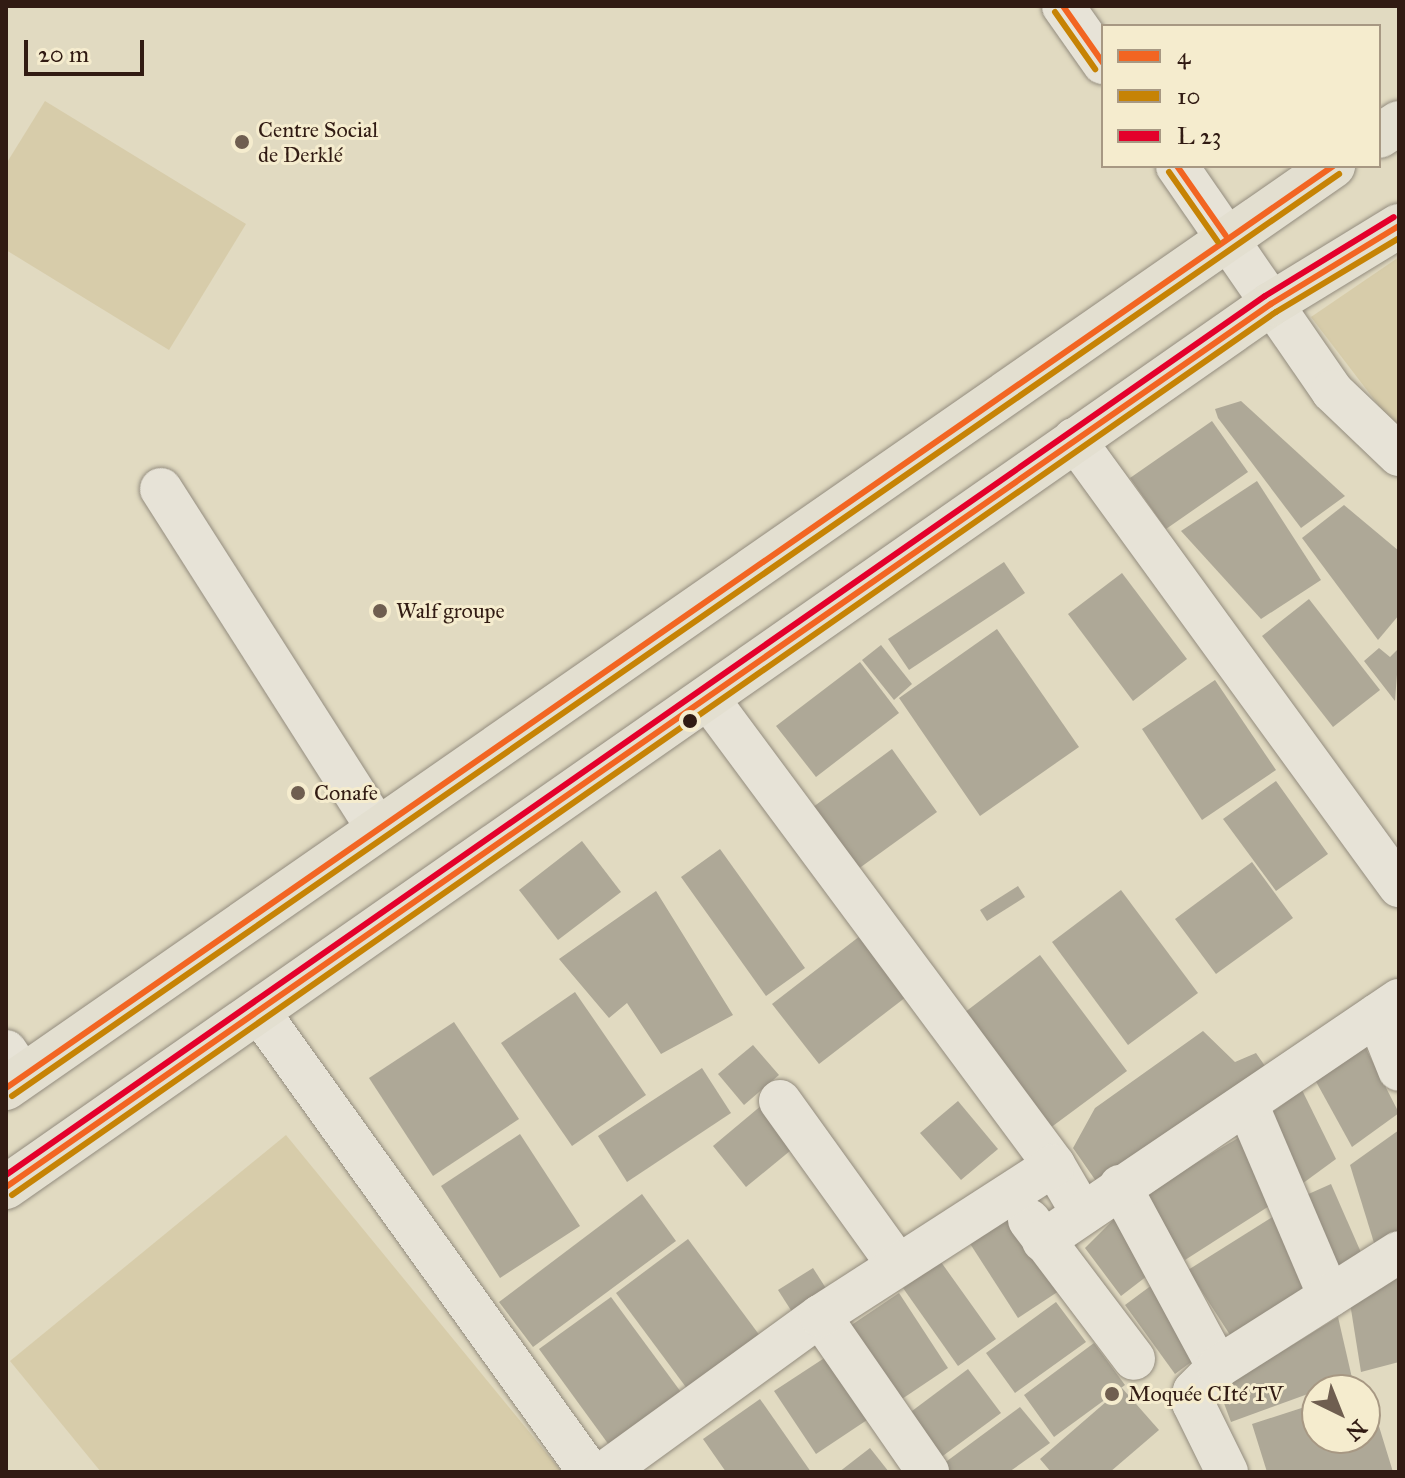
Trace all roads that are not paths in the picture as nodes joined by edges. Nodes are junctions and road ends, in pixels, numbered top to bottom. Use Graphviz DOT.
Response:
graph roads {
  1 [pos="1063,6"];
  2 [pos="1101,60"];
  3 [pos="1399,123"];
  4 [pos="1381,135"];
  5 [pos="1178,168"];
  6 [pos="1330,168"];
  7 [pos="1399,226"];
  8 [pos="1226,236"];
  9 [pos="1271,304"];
  10 [pos="1074,439"];
  11 [pos="1399,455"];
  12 [pos="161,489"];
  13 [pos="707,697"];
  14 [pos="378,829"];
  15 [pos="1399,886"];
  16 [pos="1388,1008"];
  17 [pos="259,1012"];
  18 [pos="1399,1070"];
  19 [pos="12,1072"];
  20 [pos="780,1101"];
  21 [pos="1247,1104"];
  22 [pos="1054,1165"];
  23 [pos="1120,1186"];
  24 [pos="6,1187"];
  25 [pos="1012,1194"];
  26 [pos="1082,1213"];
  27 [pos="1043,1241"];
  28 [pos="1399,1252"];
  29 [pos="897,1264"];
  30 [pos="1329,1296"];
  31 [pos="820,1316"];
  32 [pos="1134,1359"];
  33 [pos="1218,1367"];
  34 [pos="589,1472"];
  35 [pos="605,1472"];
  36 [pos="928,1472"];
  37 [pos="1227,1472"];
  1 -- 2 [label="street"];
  3 -- 4 [label="main road"];
  5 -- 8 [label="street"];
  6 -- 8 [label="main road"];
  7 -- 9 [label="main road"];
  8 -- 9 [label="street"];
  8 -- 14 [label="main road"];
  9 -- 10 [label="main road"];
  9 -- 11 [label="street"];
  10 -- 13 [label="main road"];
  10 -- 15 [label="street"];
  12 -- 14 [label="street"];
  13 -- 17 [label="main road"];
  13 -- 22 [label="street"];
  14 -- 19 [label="main road"];
  16 -- 18 [label="street"];
  16 -- 21 [label="street"];
  17 -- 24 [label="main road"];
  17 -- 34 [label="street"];
  20 -- 29 [label="street"];
  21 -- 23 [label="street"];
  21 -- 30 [label="street"];
  22 -- 25 [label="street"];
  22 -- 26 [label="street"];
  23 -- 26 [label="street"];
  23 -- 33 [label="street"];
  25 -- 27 [label="street"];
  25 -- 29 [label="street"];
  26 -- 27 [label="street"];
  27 -- 32 [label="street"];
  28 -- 30 [label="street"];
  29 -- 31 [label="street"];
  30 -- 33 [label="street"];
  31 -- 35 [label="street"];
  31 -- 36 [label="street"];
  33 -- 37 [label="street"];
}
